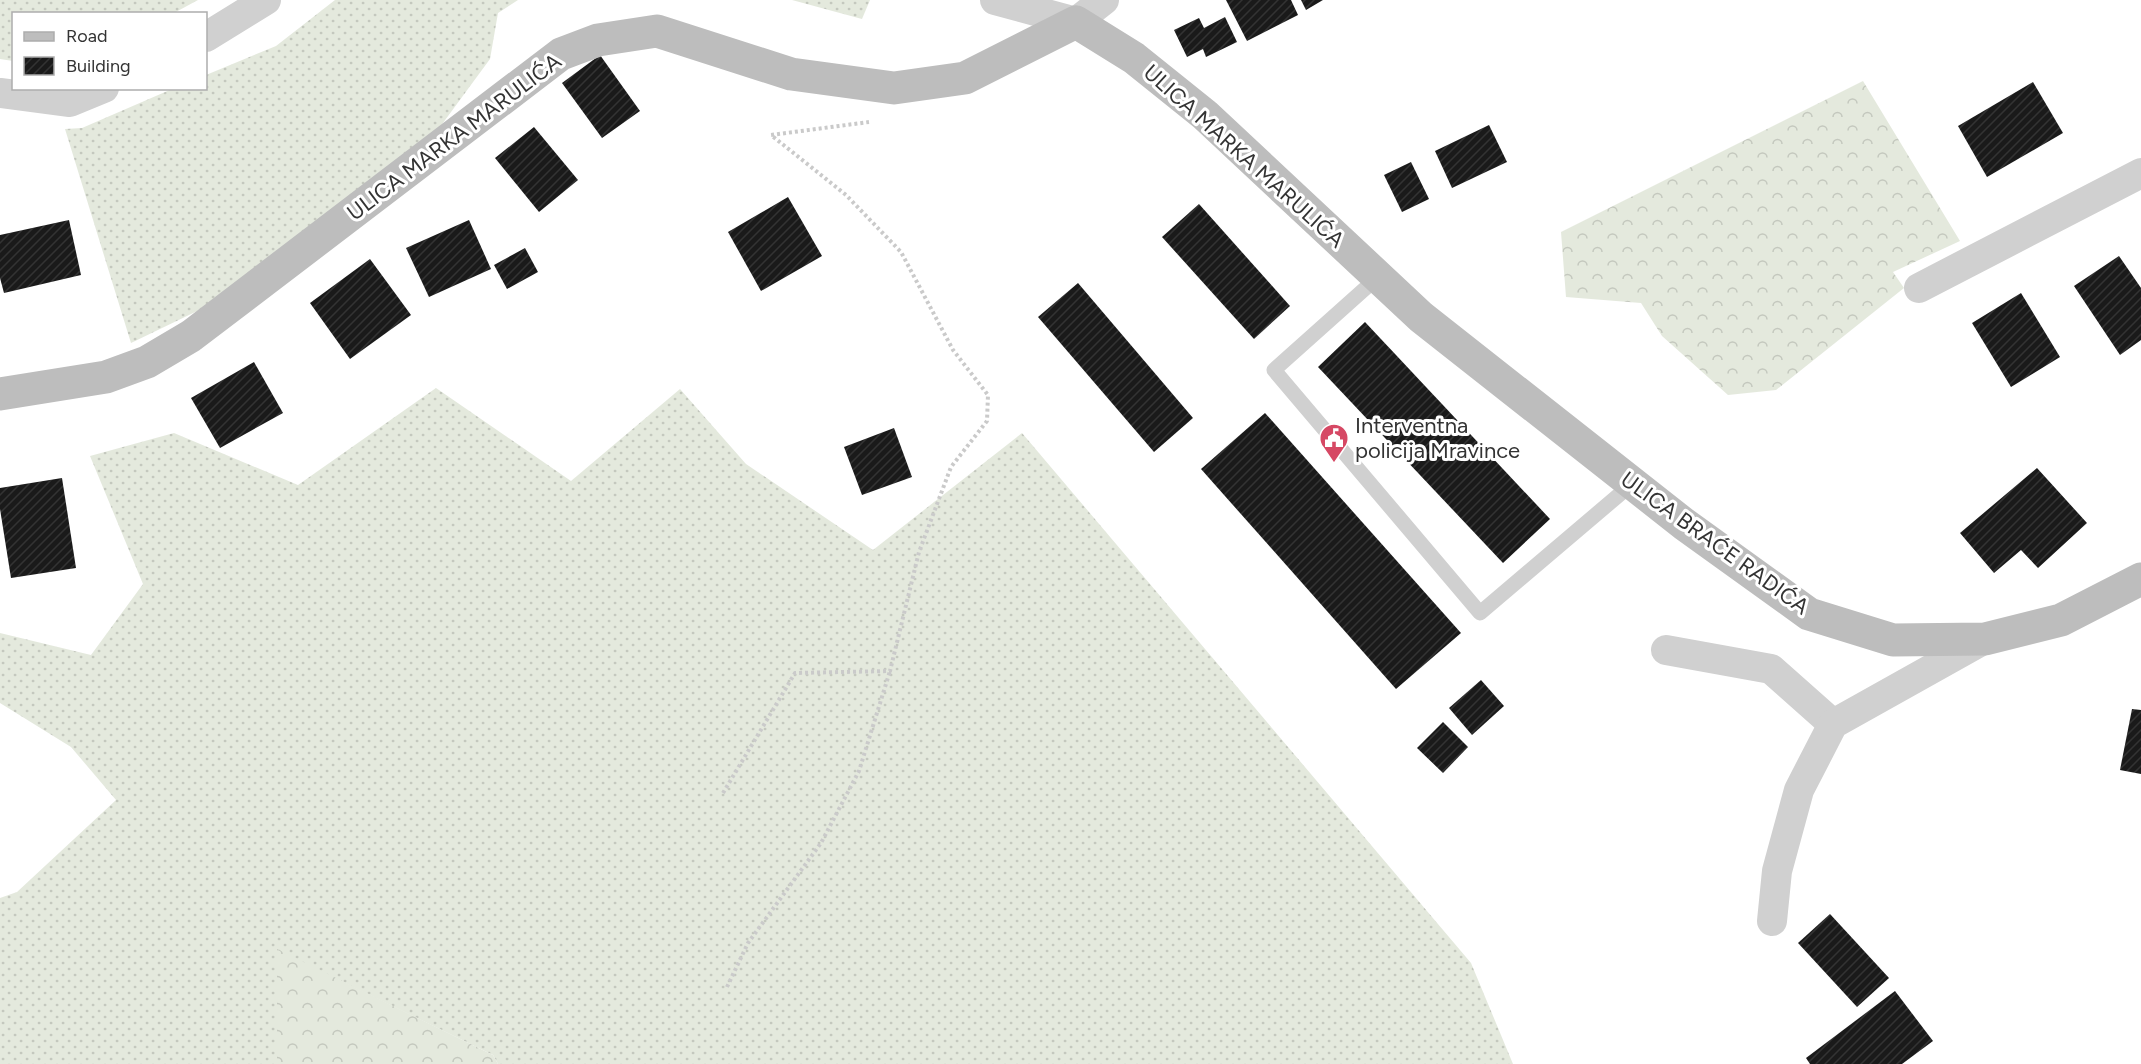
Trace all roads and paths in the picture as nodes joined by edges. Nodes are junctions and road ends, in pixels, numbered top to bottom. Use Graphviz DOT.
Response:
graph roads {
  1 [pos="266,0"];
  2 [pos="995,0"];
  3 [pos="1104,0"];
  4 [pos="1073,11"];
  5 [pos="207,36"];
  6 [pos="99,90"];
  7 [pos="0,93"];
  8 [pos="870,122"];
  9 [pos="2141,173"];
  10 [pos="1378,277"];
  11 [pos="1919,288"];
  12 [pos="0,394"];
  13 [pos="1633,483"];
  14 [pos="2141,579"];
  15 [pos="1985,639"];
  16 [pos="1666,650"];
  17 [pos="890,671"];
  18 [pos="1833,724"];
  19 [pos="723,793"];
  20 [pos="1772,921"];
  21 [pos="727,987"];
  1 -- 5 [label="street"];
  2 -- 4 [label="street"];
  3 -- 4 [label="street, ULICA MARKA MARULIĆA"];
  4 -- 10 [label="main road, ULICA MARKA MARULIĆA"];
  4 -- 12 [label="main road, ULICA MARKA MARULIĆA"];
  6 -- 7 [label="street"];
  8 -- 17 [label="path"];
  9 -- 11 [label="street"];
  10 -- 13 [label="main road, ULICA BRAĆE RADIĆA"];
  10 -- 13 [label="lane"];
  13 -- 15 [label="main road, ULICA BRAĆE RADIĆA"];
  14 -- 15 [label="main road, ULICA BRAĆE RADIĆA"];
  15 -- 18 [label="street"];
  16 -- 18 [label="street"];
  17 -- 19 [label="path"];
  17 -- 21 [label="path"];
  18 -- 20 [label="street"];
}
